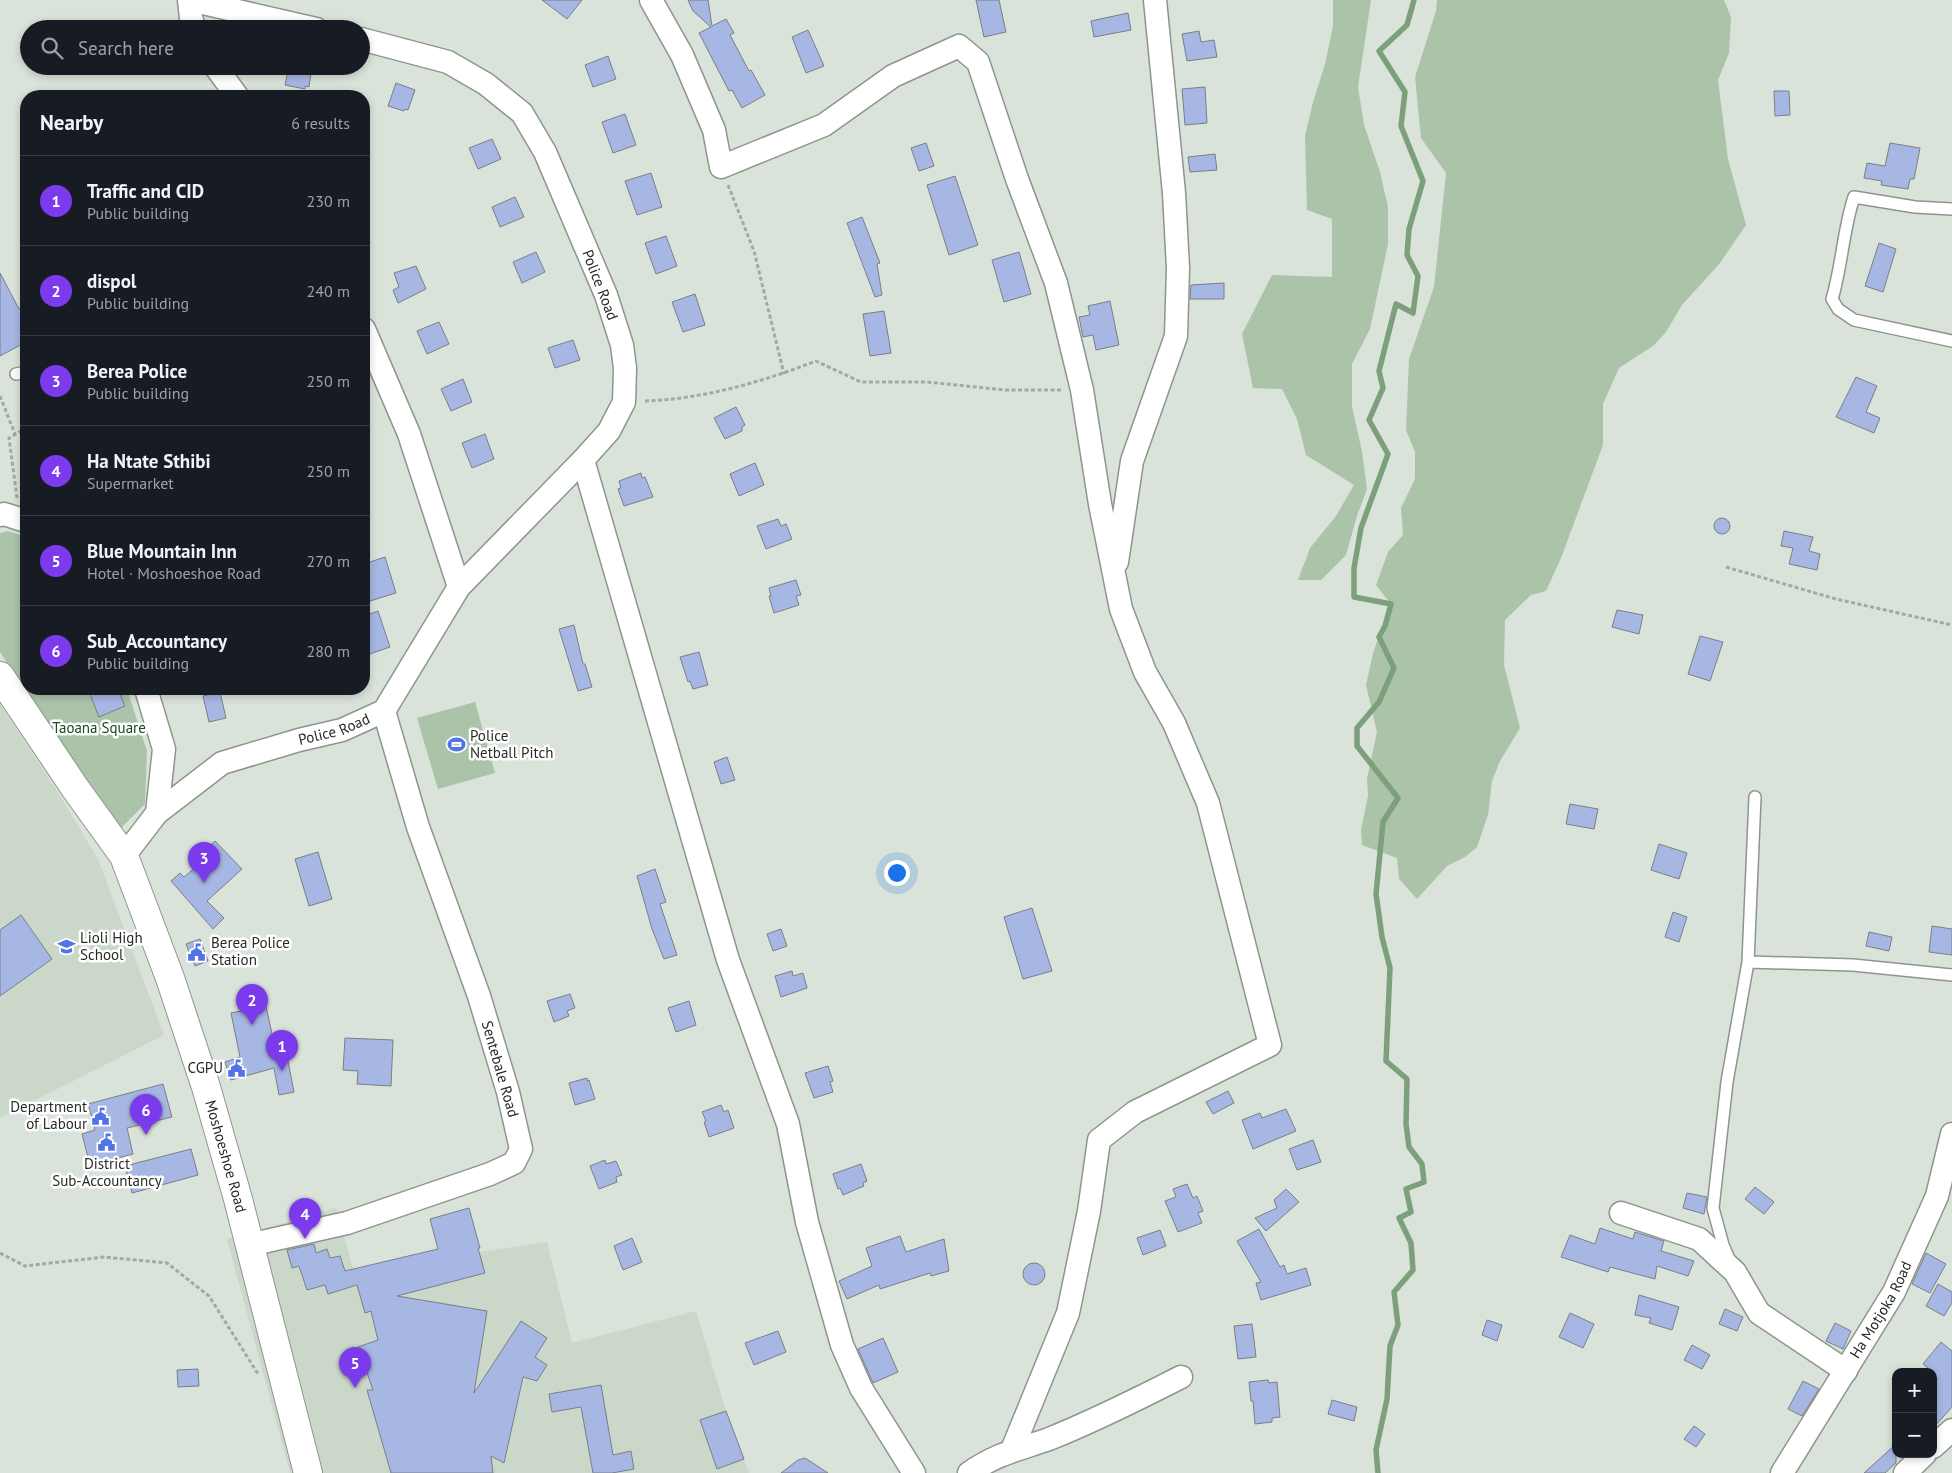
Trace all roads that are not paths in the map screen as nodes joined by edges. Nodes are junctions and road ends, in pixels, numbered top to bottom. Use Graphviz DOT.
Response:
graph roads {
  1 [pos="189,0"];
  2 [pos="652,0"];
  3 [pos="1155,0"];
  4 [pos="192,20"];
  5 [pos="277,20"];
  6 [pos="370,41"];
  7 [pos="222,75"];
  8 [pos="233,90"];
  9 [pos="1952,209"];
  10 [pos="1952,341"];
  11 [pos="370,343"];
  12 [pos="583,460"];
  13 [pos="1115,578"];
  14 [pos="459,587"];
  15 [pos="0,676"];
  16 [pos="148,695"];
  17 [pos="384,711"];
  18 [pos="1755,797"];
  19 [pos="157,812"];
  20 [pos="124,856"];
  21 [pos="1748,962"];
  22 [pos="1952,975"];
  23 [pos="1952,1134"];
  24 [pos="1944,1200"];
  25 [pos="1621,1213"];
  26 [pos="249,1245"];
  27 [pos="1735,1272"];
  28 [pos="1846,1371"];
  29 [pos="1181,1377"];
  30 [pos="1952,1430"];
  31 [pos="1937,1443"];
  32 [pos="1012,1450"];
  33 [pos="1922,1458"];
  34 [pos="308,1473"];
  35 [pos="914,1473"];
  36 [pos="969,1473"];
  37 [pos="1782,1473"];
  38 [pos="1905,1473"];
  1 -- 4 [label="street"];
  1 -- 5 [label="street"];
  2 -- 13 [label="street"];
  3 -- 13 [label="street"];
  6 -- 12 [label="street, Police Road"];
  7 -- 8 [label="street"];
  9 -- 10 [label="lane"];
  11 -- 14 [label="street"];
  12 -- 14 [label="street, Police Road"];
  12 -- 35 [label="street"];
  13 -- 32 [label="street"];
  14 -- 17 [label="street, Police Road"];
  15 -- 20 [label="street, Moshoeshoe Road"];
  16 -- 19 [label="street"];
  17 -- 19 [label="street, Police Road"];
  17 -- 26 [label="street, Sentebale Road"];
  18 -- 21 [label="lane"];
  19 -- 20 [label="street"];
  20 -- 26 [label="street, Moshoeshoe Road"];
  21 -- 22 [label="lane"];
  21 -- 27 [label="lane"];
  23 -- 24 [label="street, Ha Motjoka Road"];
  24 -- 28 [label="street, Ha Motjoka Road"];
  25 -- 27 [label="street"];
  26 -- 34 [label="street, Moshoeshoe Road"];
  27 -- 28 [label="street"];
  28 -- 37 [label="street, Ha Motjoka Road"];
  29 -- 32 [label="street"];
  30 -- 31 [label="street"];
  32 -- 36 [label="street"];
  33 -- 38 [label="street"];
}
